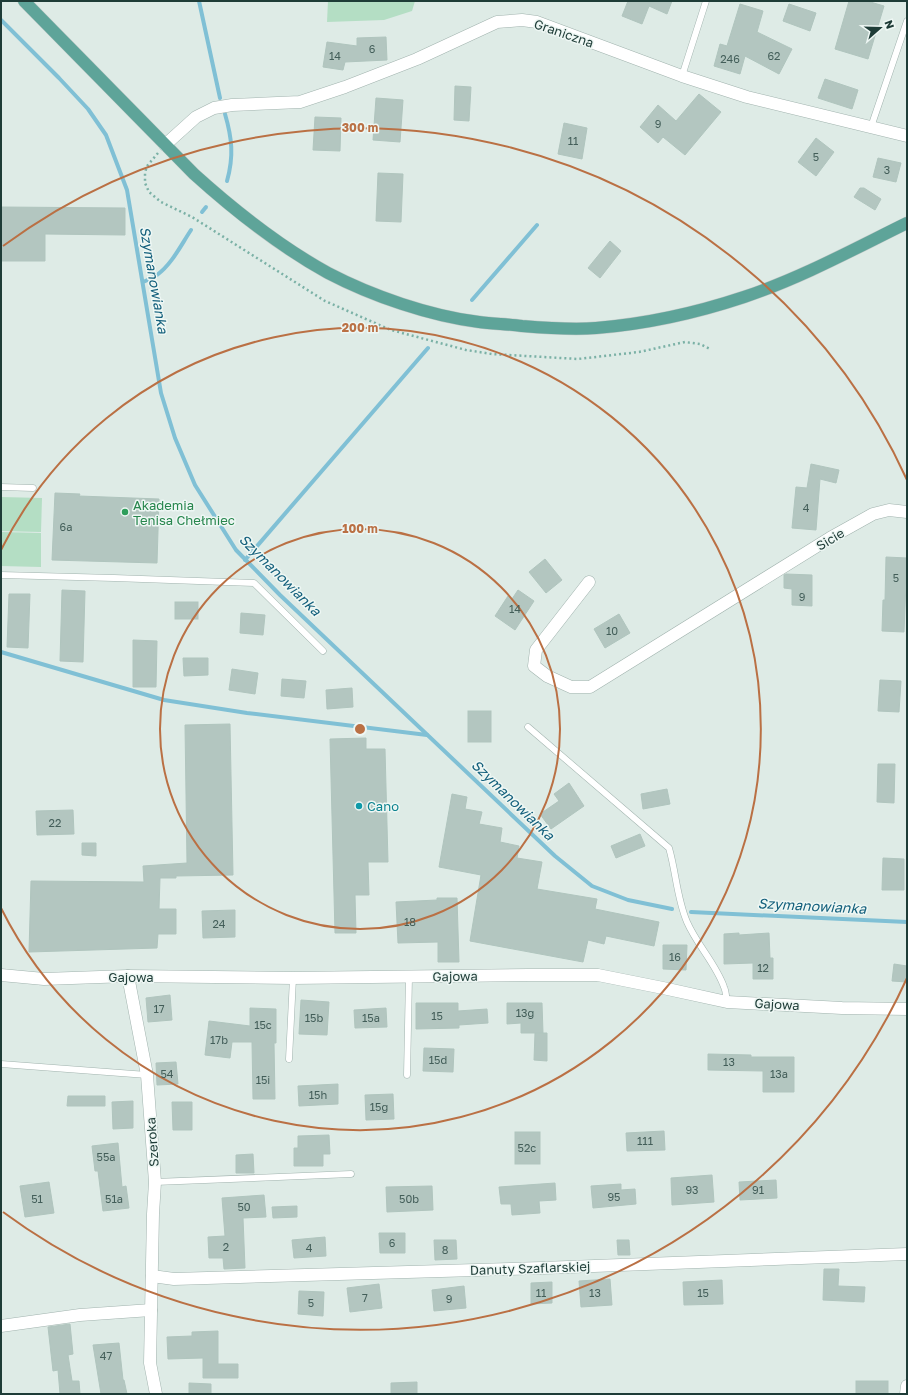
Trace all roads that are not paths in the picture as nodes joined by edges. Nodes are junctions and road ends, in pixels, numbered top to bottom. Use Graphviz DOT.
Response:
graph roads {
  1 [pos="24,1"];
  2 [pos="706,1"];
  3 [pos="907,21"];
  4 [pos="682,76"];
  5 [pos="871,127"];
  6 [pos="907,136"];
  7 [pos="165,145"];
  8 [pos="907,222"];
  9 [pos="1,487"];
  10 [pos="33,488"];
  11 [pos="907,512"];
  12 [pos="1,575"];
  13 [pos="589,582"];
  14 [pos="323,651"];
  15 [pos="528,727"];
  16 [pos="1,975"];
  17 [pos="128,976"];
  18 [pos="409,977"];
  19 [pos="293,978"];
  20 [pos="727,1002"];
  21 [pos="907,1009"];
  22 [pos="289,1059"];
  23 [pos="1,1064"];
  24 [pos="147,1075"];
  25 [pos="408,1075"];
  26 [pos="351,1174"];
  27 [pos="155,1182"];
  28 [pos="907,1254"];
  29 [pos="152,1276"];
  30 [pos="151,1310"];
  31 [pos="1,1326"];
  32 [pos="907,1386"];
  33 [pos="156,1394"];
  34 [pos="906,1394"];
  1 -- 7 [label="main road"];
  2 -- 4 [label="lane"];
  3 -- 5 [label="lane"];
  4 -- 5 [label="street, Graniczna"];
  4 -- 7 [label="street, Graniczna"];
  5 -- 6 [label="street, Graniczna"];
  7 -- 8 [label="main road"];
  9 -- 10 [label="lane"];
  11 -- 13 [label="street, Sicie"];
  12 -- 14 [label="lane"];
  15 -- 20 [label="lane"];
  16 -- 17 [label="street, Gajowa"];
  17 -- 19 [label="street, Gajowa"];
  17 -- 24 [label="street, Szeroka"];
  18 -- 19 [label="street, Gajowa"];
  18 -- 20 [label="street, Gajowa"];
  18 -- 25 [label="lane"];
  19 -- 22 [label="lane"];
  20 -- 21 [label="street, Gajowa"];
  23 -- 24 [label="lane"];
  24 -- 27 [label="street, Szeroka"];
  26 -- 27 [label="lane"];
  27 -- 29 [label="street, Szeroka"];
  28 -- 29 [label="street, Danuty Szaflarskiej"];
  29 -- 30 [label="street, Szeroka"];
  30 -- 31 [label="street"];
  30 -- 33 [label="street, Szeroka"];
  32 -- 34 [label="street"];
}
